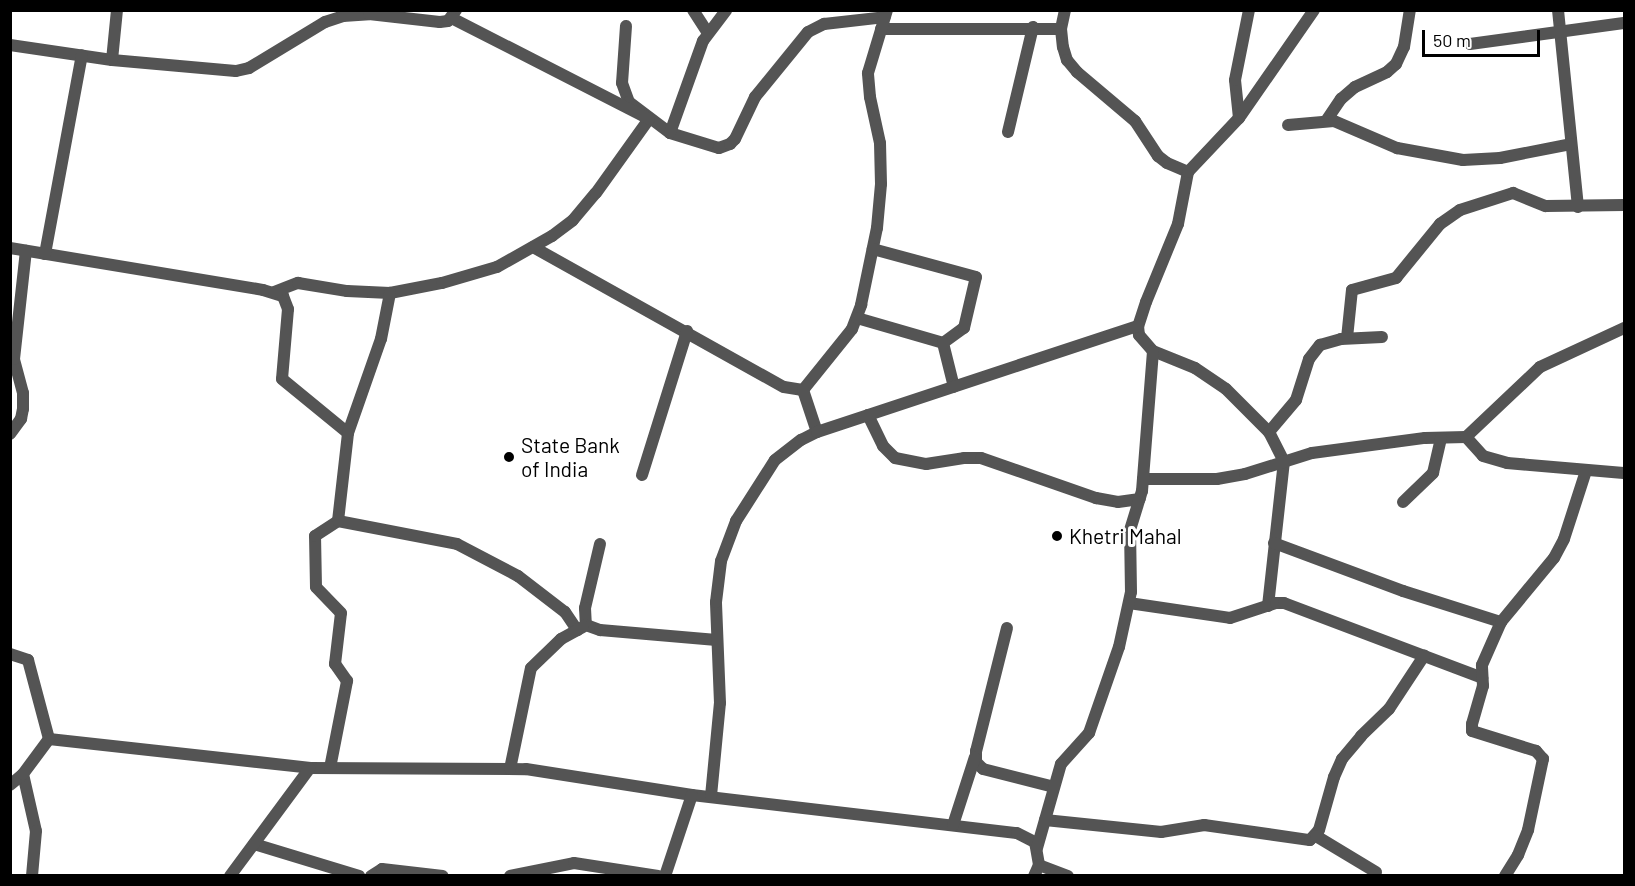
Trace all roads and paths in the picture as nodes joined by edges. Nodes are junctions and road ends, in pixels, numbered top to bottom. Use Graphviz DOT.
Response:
graph roads {
  1 [pos="117,10"];
  2 [pos="693,10"];
  3 [pos="726,10"];
  4 [pos="1065,10"];
  5 [pos="1249,10"];
  6 [pos="1314,10"];
  7 [pos="1410,10"];
  8 [pos="1558,10"];
  9 [pos="358,12"];
  10 [pos="454,14"];
  11 [pos="884,19"];
  12 [pos="1624,23"];
  13 [pos="626,26"];
  14 [pos="1033,27"];
  15 [pos="1061,29"];
  16 [pos="1559,32"];
  17 [pos="708,33"];
  18 [pos="1470,44"];
  19 [pos="10,45"];
  20 [pos="82,55"];
  21 [pos="112,60"];
  22 [pos="1239,118"];
  23 [pos="649,119"];
  24 [pos="1326,121"];
  25 [pos="1288,126"];
  26 [pos="1008,132"];
  27 [pos="670,133"];
  28 [pos="1571,144"];
  29 [pos="1188,172"];
  30 [pos="1624,205"];
  31 [pos="1578,207"];
  32 [pos="533,247"];
  33 [pos="10,248"];
  34 [pos="873,249"];
  35 [pos="26,251"];
  36 [pos="45,254"];
  37 [pos="274,292"];
  38 [pos="390,293"];
  39 [pos="857,318"];
  40 [pos="1138,326"];
  41 [pos="1624,328"];
  42 [pos="687,331"];
  43 [pos="1382,337"];
  44 [pos="1347,338"];
  45 [pos="943,344"];
  46 [pos="1153,351"];
  47 [pos="954,387"];
  48 [pos="803,390"];
  49 [pos="868,415"];
  50 [pos="817,432"];
  51 [pos="1269,432"];
  52 [pos="10,434"];
  53 [pos="348,434"];
  54 [pos="1466,437"];
  55 [pos="1441,438"];
  56 [pos="1284,461"];
  57 [pos="1587,471"];
  58 [pos="1624,474"];
  59 [pos="642,475"];
  60 [pos="1143,479"];
  61 [pos="1140,499"];
  62 [pos="1403,502"];
  63 [pos="338,521"];
  64 [pos="1274,543"];
  65 [pos="600,544"];
  66 [pos="1129,603"];
  67 [pos="1268,606"];
  68 [pos="1501,622"];
  69 [pos="582,628"];
  70 [pos="1007,628"];
  71 [pos="717,640"];
  72 [pos="10,654"];
  73 [pos="1424,656"];
  74 [pos="1482,678"];
  75 [pos="49,740"];
  76 [pos="975,758"];
  77 [pos="310,768"];
  78 [pos="330,768"];
  79 [pos="510,769"];
  80 [pos="23,774"];
  81 [pos="10,785"];
  82 [pos="1054,787"];
  83 [pos="692,795"];
  84 [pos="711,796"];
  85 [pos="1045,820"];
  86 [pos="953,825"];
  87 [pos="1316,836"];
  88 [pos="254,844"];
  89 [pos="1037,848"];
  90 [pos="1037,870"];
  91 [pos="1376,873"];
  92 [pos="32,876"];
  93 [pos="231,876"];
  94 [pos="358,876"];
  95 [pos="372,876"];
  96 [pos="443,876"];
  97 [pos="510,876"];
  98 [pos="658,876"];
  99 [pos="665,876"];
  100 [pos="1068,876"];
  101 [pos="1505,876"];
  1 -- 21 [label="street"];
  2 -- 17 [label="street"];
  3 -- 17 [label="street"];
  4 -- 15 [label="street"];
  5 -- 22 [label="street"];
  6 -- 22 [label="street"];
  7 -- 24 [label="street"];
  8 -- 16 [label="street"];
  9 -- 10 [label="street"];
  9 -- 21 [label="street"];
  10 -- 23 [label="street"];
  11 -- 14 [label="street"];
  11 -- 27 [label="street"];
  11 -- 34 [label="street"];
  12 -- 16 [label="street"];
  13 -- 23 [label="street"];
  14 -- 15 [label="street"];
  14 -- 26 [label="street"];
  15 -- 29 [label="street"];
  16 -- 18 [label="street"];
  16 -- 28 [label="street"];
  17 -- 27 [label="street"];
  19 -- 20 [label="street"];
  20 -- 21 [label="street"];
  20 -- 36 [label="street"];
  22 -- 29 [label="street"];
  23 -- 27 [label="street"];
  23 -- 32 [label="street"];
  24 -- 25 [label="street"];
  24 -- 28 [label="street"];
  28 -- 31 [label="street"];
  29 -- 40 [label="street"];
  30 -- 31 [label="street"];
  31 -- 44 [label="street"];
  32 -- 38 [label="street"];
  32 -- 42 [label="street"];
  33 -- 35 [label="street"];
  34 -- 39 [label="street"];
  34 -- 45 [label="street"];
  35 -- 36 [label="street"];
  35 -- 52 [label="street"];
  36 -- 37 [label="street"];
  37 -- 38 [label="street"];
  37 -- 53 [label="street"];
  38 -- 53 [label="street"];
  39 -- 45 [label="street"];
  39 -- 48 [label="street"];
  40 -- 46 [label="street"];
  40 -- 47 [label="street"];
  41 -- 54 [label="street"];
  42 -- 48 [label="street"];
  42 -- 59 [label="street"];
  43 -- 44 [label="street"];
  44 -- 51 [label="street"];
  45 -- 47 [label="street"];
  46 -- 51 [label="street"];
  46 -- 60 [label="street"];
  47 -- 49 [label="street"];
  48 -- 50 [label="street"];
  49 -- 50 [label="street"];
  49 -- 61 [label="street"];
  50 -- 71 [label="street"];
  51 -- 56 [label="street"];
  53 -- 63 [label="street"];
  54 -- 55 [label="street"];
  54 -- 57 [label="street"];
  55 -- 56 [label="street"];
  55 -- 62 [label="street"];
  56 -- 60 [label="street"];
  56 -- 64 [label="street"];
  57 -- 58 [label="street"];
  57 -- 68 [label="street"];
  60 -- 61 [label="street"];
  61 -- 66 [label="street"];
  63 -- 69 [label="street"];
  63 -- 78 [label="street"];
  64 -- 67 [label="street"];
  64 -- 68 [label="street"];
  65 -- 69 [label="street"];
  66 -- 67 [label="street"];
  66 -- 82 [label="street"];
  67 -- 73 [label="street"];
  68 -- 74 [label="street"];
  69 -- 71 [label="street"];
  69 -- 79 [label="street"];
  70 -- 76 [label="street"];
  71 -- 84 [label="street"];
  72 -- 75 [label="street"];
  73 -- 74 [label="street"];
  73 -- 87 [label="street"];
  74 -- 101 [label="street"];
  75 -- 77 [label="street"];
  75 -- 80 [label="street"];
  76 -- 82 [label="street"];
  76 -- 86 [label="street"];
  77 -- 78 [label="street"];
  77 -- 88 [label="street"];
  78 -- 79 [label="street"];
  79 -- 83 [label="street"];
  80 -- 81 [label="street"];
  80 -- 92 [label="street"];
  82 -- 85 [label="street"];
  83 -- 84 [label="street"];
  83 -- 99 [label="street"];
  84 -- 86 [label="street"];
  85 -- 87 [label="street"];
  85 -- 89 [label="street"];
  86 -- 89 [label="street"];
  87 -- 91 [label="street"];
  88 -- 93 [label="street"];
  88 -- 94 [label="street"];
  89 -- 90 [label="street"];
  90 -- 100 [label="street"];
  95 -- 96 [label="street"];
  97 -- 98 [label="street"];
}
